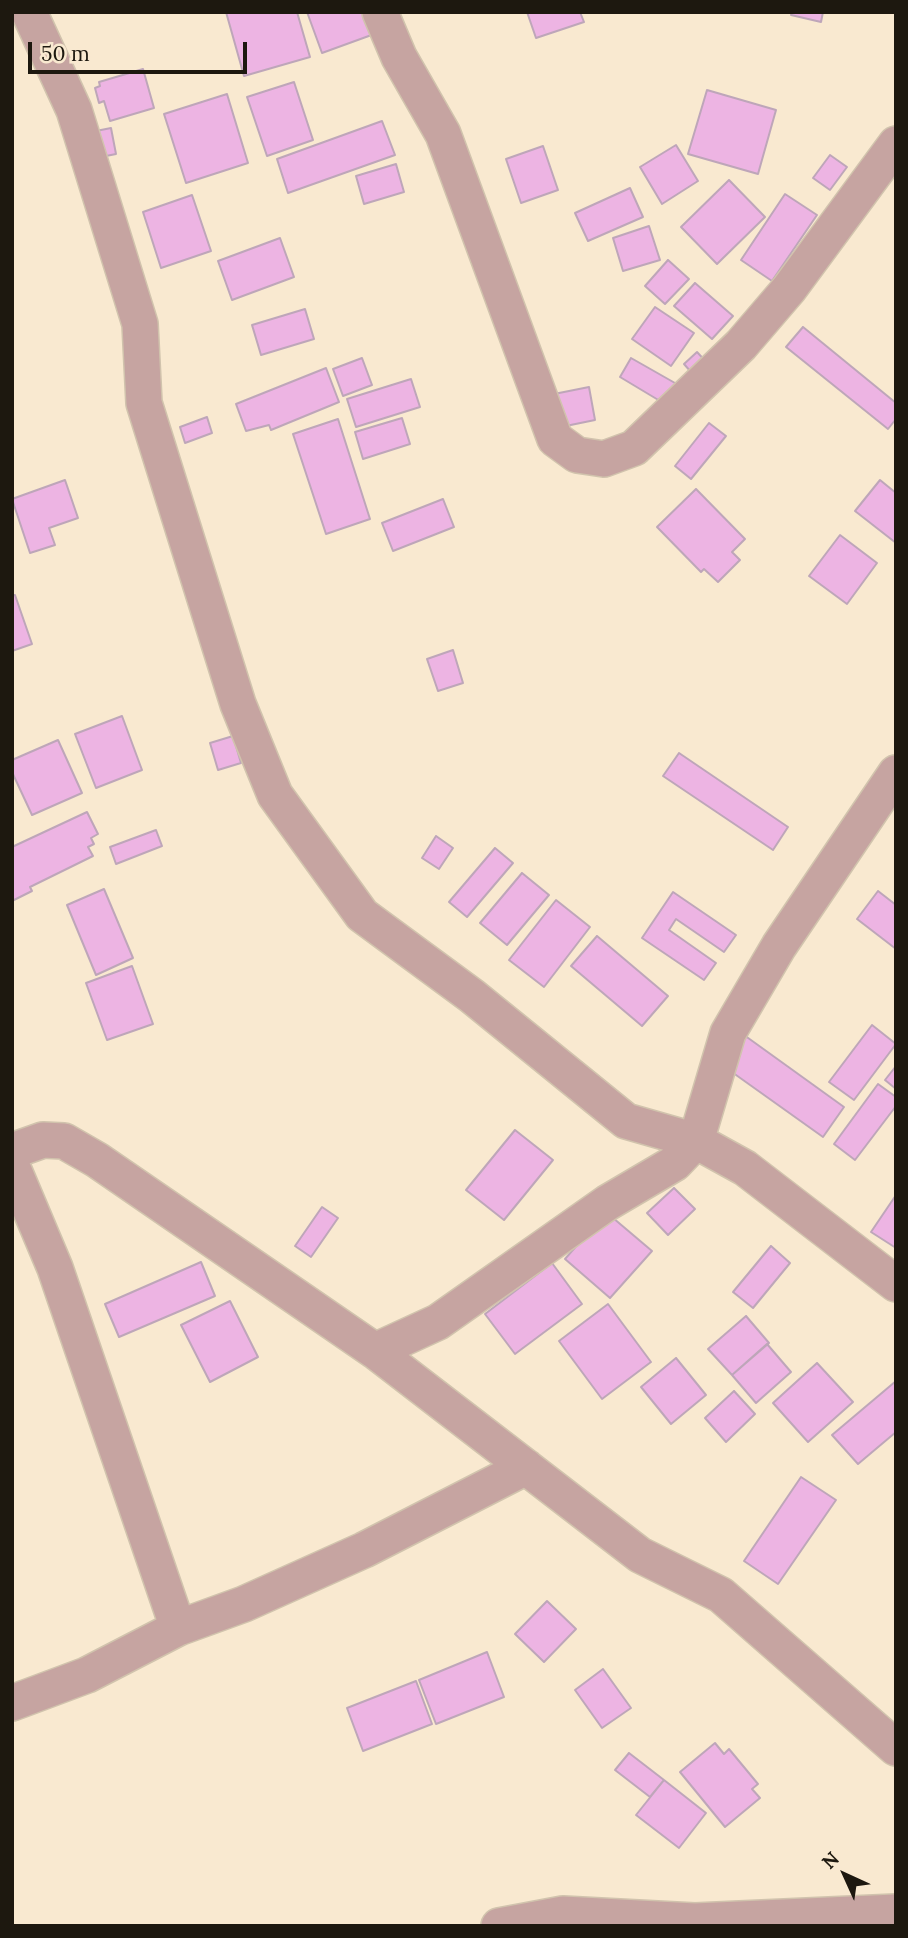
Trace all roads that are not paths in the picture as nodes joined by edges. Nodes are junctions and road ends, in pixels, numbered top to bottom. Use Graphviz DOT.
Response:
graph roads {
  1 [pos="29,12"];
  2 [pos="380,12"];
  3 [pos="896,144"];
  4 [pos="896,774"];
  5 [pos="696,1142"];
  6 [pos="12,1152"];
  7 [pos="12,1166"];
  8 [pos="896,1284"];
  9 [pos="375,1352"];
  10 [pos="526,1467"];
  11 [pos="178,1628"];
  12 [pos="12,1703"];
  13 [pos="896,1748"];
  14 [pos="896,1912"];
  15 [pos="499,1926"];
  1 -- 5 [label="street"];
  2 -- 3 [label="street"];
  4 -- 5 [label="street"];
  5 -- 8 [label="street"];
  5 -- 9 [label="street"];
  6 -- 9 [label="street"];
  7 -- 11 [label="street"];
  9 -- 10 [label="street"];
  10 -- 11 [label="street"];
  10 -- 13 [label="street"];
  11 -- 12 [label="street"];
  14 -- 15 [label="street"];
}
